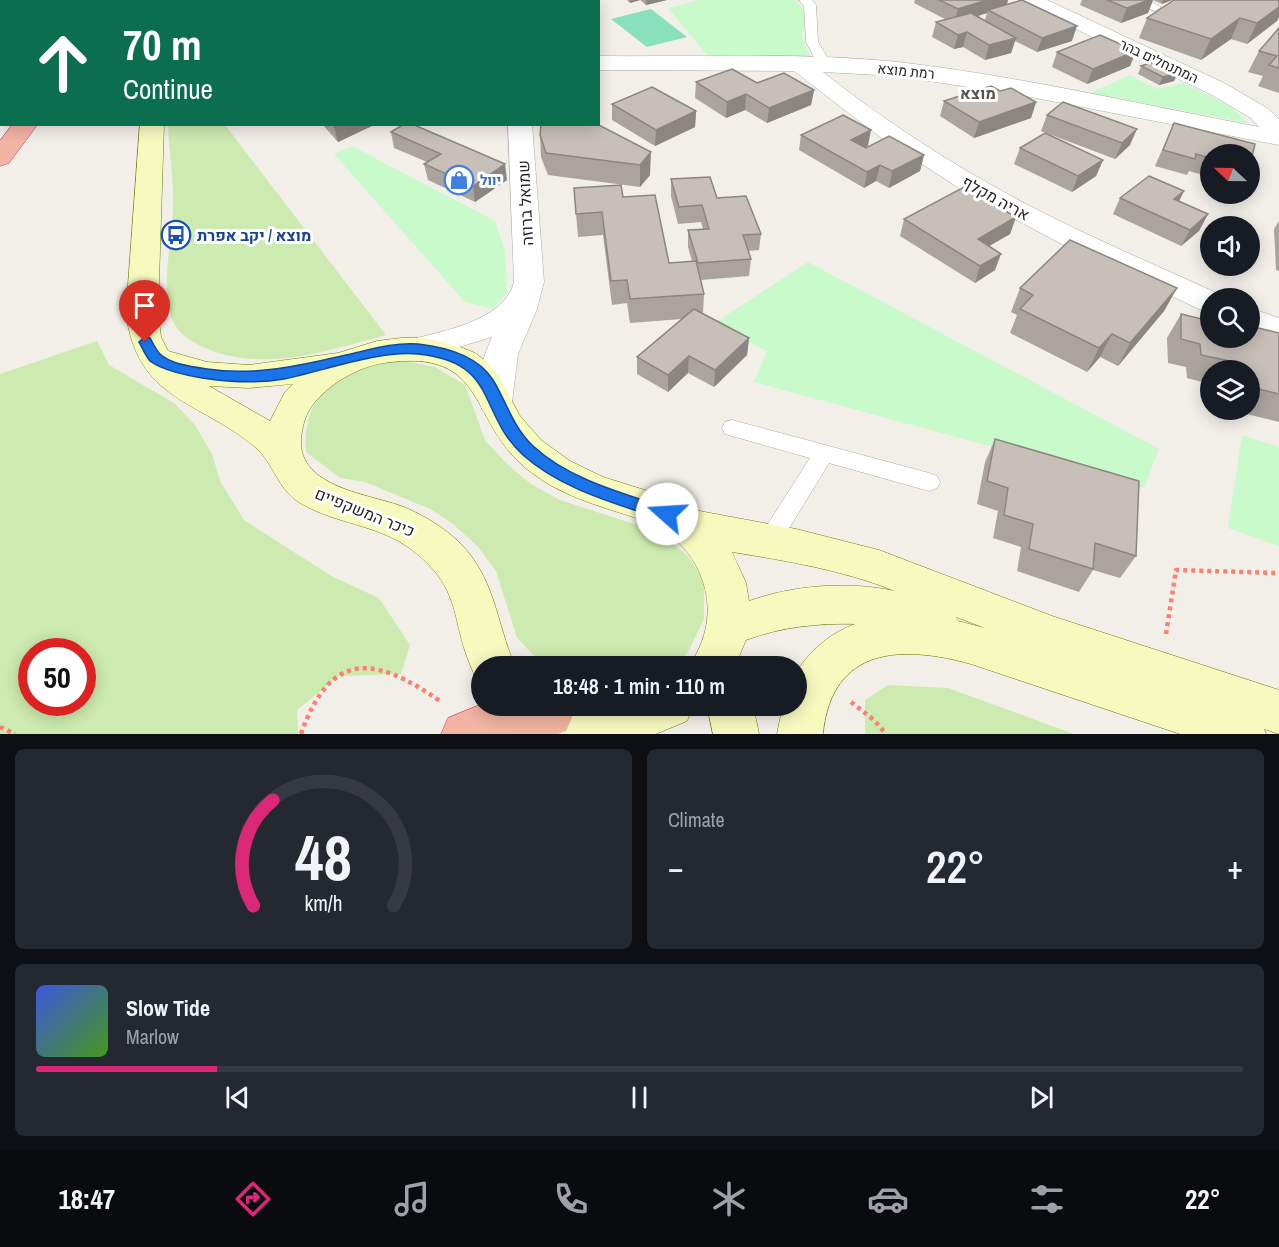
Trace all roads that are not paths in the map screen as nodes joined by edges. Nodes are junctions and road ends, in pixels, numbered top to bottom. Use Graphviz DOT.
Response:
graph roads {
  1 [pos="805,0"];
  2 [pos="1137,0"];
  3 [pos="1042,1"];
  4 [pos="1155,7"];
  5 [pos="600,63"];
  6 [pos="812,64"];
  7 [pos="24,126"];
  8 [pos="152,126"];
  9 [pos="520,126"];
  10 [pos="1275,137"];
  11 [pos="5,152"];
  12 [pos="529,282"];
  13 [pos="1200,297"];
  14 [pos="1260,322"];
  15 [pos="1279,330"];
  16 [pos="416,349"];
  17 [pos="155,358"];
  18 [pos="356,359"];
  19 [pos="495,402"];
  20 [pos="732,428"];
  21 [pos="283,453"];
  22 [pos="824,453"];
  23 [pos="929,482"];
  24 [pos="682,523"];
  25 [pos="769,542"];
  26 [pos="489,656"];
  27 [pos="719,656"];
  28 [pos="719,656"];
  29 [pos="1059,672"];
  30 [pos="1279,712"];
  31 [pos="645,716"];
  32 [pos="732,716"];
  33 [pos="565,719"];
  34 [pos="471,731"];
  35 [pos="736,734"];
  36 [pos="800,734"];
  37 [pos="1243,734"];
  1 -- 6 [label="lane"];
  2 -- 4 [label="lane"];
  3 -- 10 [label="street, המתנחלים בהר"];
  5 -- 6 [label="street, רמת מוצא"];
  6 -- 10 [label="street, רמת מוצא"];
  6 -- 13 [label="street, אריה מקלף"];
  7 -- 11 [label="highway"];
  8 -- 17 [label="main road"];
  9 -- 12 [label="street, שמואל ברוזה"];
  12 -- 16 [label="street"];
  12 -- 19 [label="street, שמואל ברוזה"];
  14 -- 15 [label="street"];
  16 -- 18 [label="main road"];
  16 -- 19 [label="main road"];
  17 -- 18 [label="main road"];
  17 -- 21 [label="main road"];
  18 -- 21 [label="main road"];
  19 -- 24 [label="main road"];
  20 -- 22 [label="lane"];
  21 -- 26 [label="main road, כיכר המשקפיים"];
  22 -- 23 [label="lane"];
  22 -- 25 [label="lane"];
  24 -- 25 [label="main road"];
  24 -- 27 [label="main road"];
  25 -- 30 [label="main road"];
  28 -- 29 [label="main road"];
  29 -- 36 [label="main road"];
  29 -- 37 [label="main road"];
  31 -- 33 [label="main road"];
  32 -- 35 [label="main road"];
  33 -- 34 [label="highway"];
}
